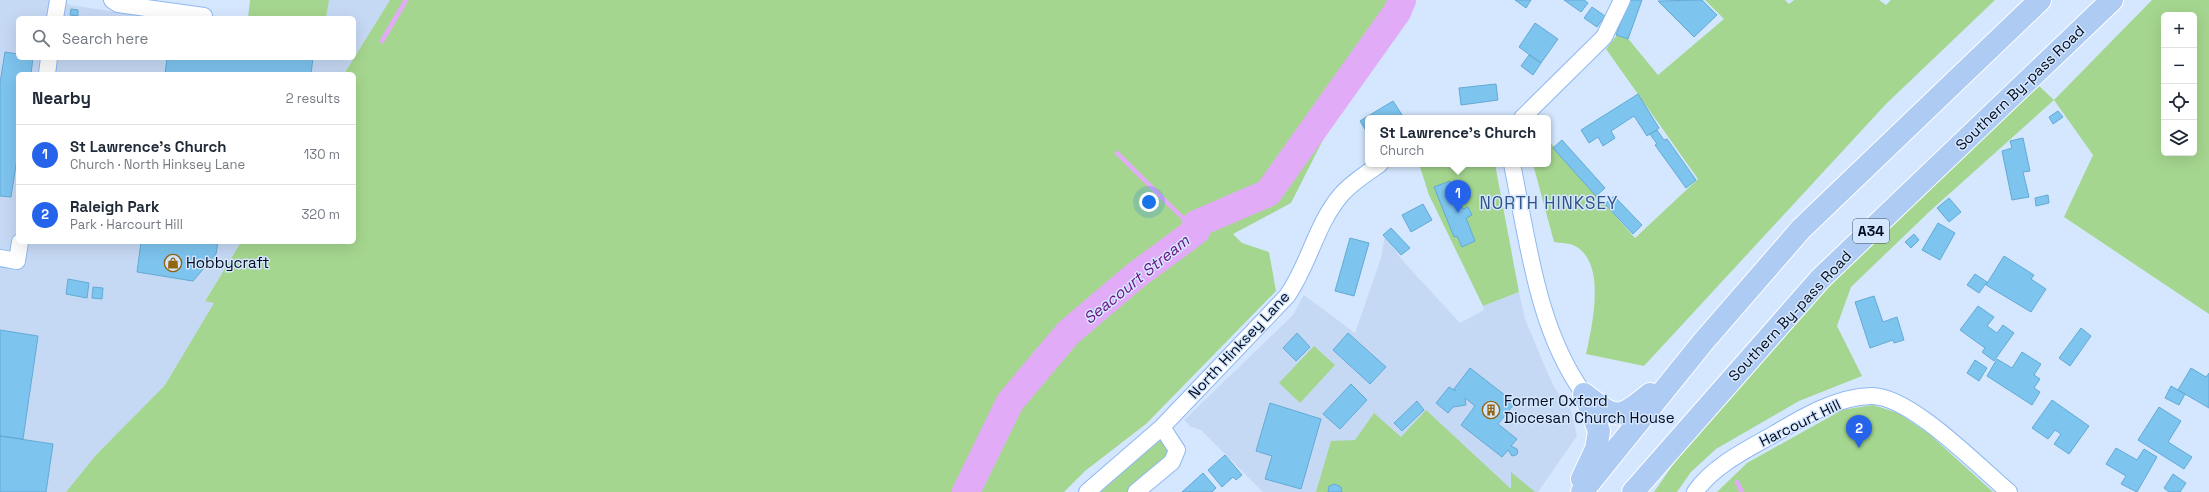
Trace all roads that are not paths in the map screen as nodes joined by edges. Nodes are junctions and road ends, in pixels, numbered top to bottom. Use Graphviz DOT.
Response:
graph roads {
  1 [pos="58,0"];
  2 [pos="112,0"];
  3 [pos="1622,0"];
  4 [pos="2040,0"];
  5 [pos="2112,0"];
  6 [pos="182,6"];
  7 [pos="55,16"];
  8 [pos="204,16"];
  9 [pos="49,60"];
  10 [pos="47,72"];
  11 [pos="1525,115"];
  12 [pos="1376,167"];
  13 [pos="1513,167"];
  14 [pos="20,244"];
  15 [pos="0,258"];
  16 [pos="1682,367"];
  17 [pos="1584,394"];
  18 [pos="1162,427"];
  19 [pos="1637,487"];
  20 [pos="1087,492"];
  21 [pos="1136,492"];
  22 [pos="1575,492"];
  23 [pos="1582,492"];
  24 [pos="1695,492"];
  25 [pos="2009,492"];
  1 -- 7 [label="street"];
  2 -- 6 [label="street"];
  3 -- 11 [label="street"];
  4 -- 16 [label="highway"];
  5 -- 19 [label="highway, Southern By-pass Road / A34"];
  6 -- 8 [label="street"];
  9 -- 10 [label="street"];
  12 -- 18 [label="street, North Hinksey Lane"];
  13 -- 17 [label="street"];
  14 -- 15 [label="street"];
  16 -- 17 [label="highway"];
  16 -- 23 [label="highway"];
  17 -- 22 [label="highway"];
  18 -- 20 [label="street, North Hinksey Lane"];
  18 -- 21 [label="street"];
  24 -- 25 [label="street, Harcourt Hill"];
}
